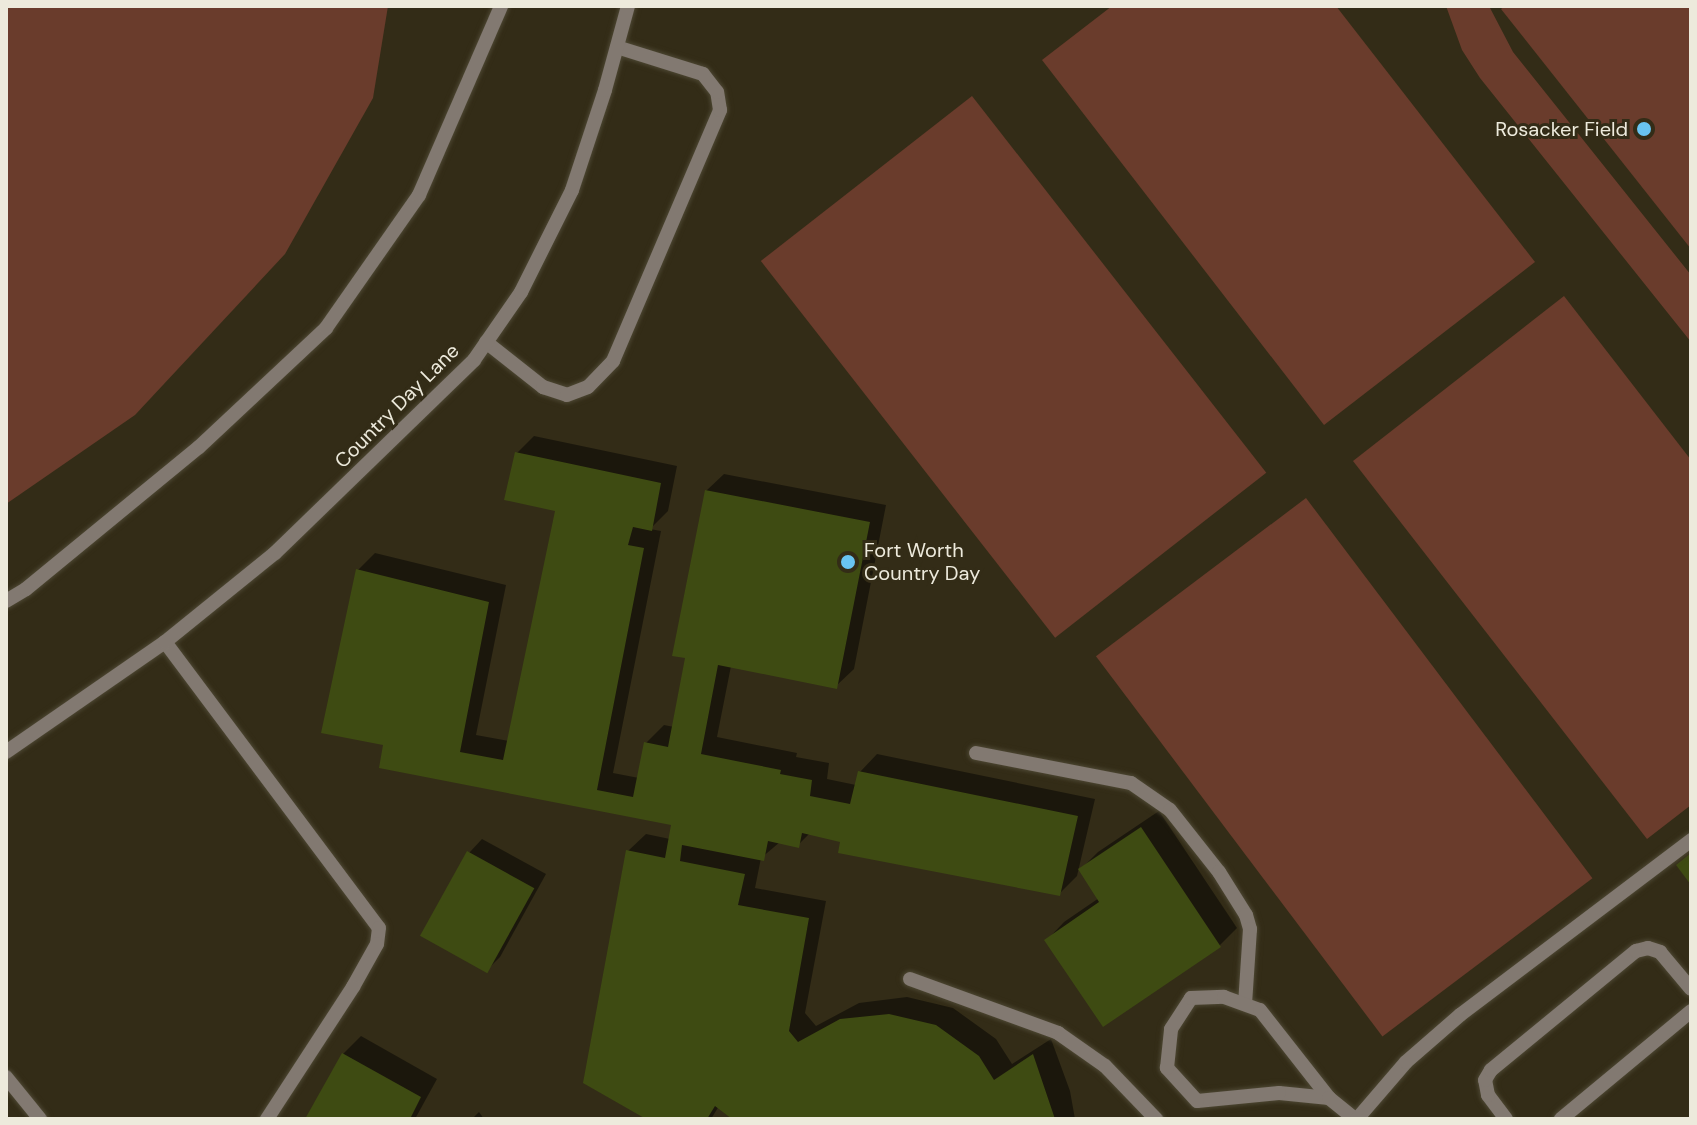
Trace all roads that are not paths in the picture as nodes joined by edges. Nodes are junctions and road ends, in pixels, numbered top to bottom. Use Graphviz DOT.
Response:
graph roads {
  1 [pos="501,6"];
  2 [pos="628,6"];
  3 [pos="617,47"];
  4 [pos="486,342"];
  5 [pos="6,601"];
  6 [pos="165,642"];
  7 [pos="7,750"];
  8 [pos="976,753"];
  9 [pos="1691,840"];
  10 [pos="910,979"];
  11 [pos="1691,989"];
  12 [pos="1245,1004"];
  13 [pos="1691,1011"];
  14 [pos="6,1077"];
  15 [pos="1329,1098"];
  16 [pos="40,1119"];
  17 [pos="267,1119"];
  18 [pos="1156,1119"];
  19 [pos="1356,1119"];
  20 [pos="1506,1119"];
  21 [pos="1561,1119"];
  1 -- 5 [label="lane"];
  2 -- 3 [label="lane, Country Day Lane"];
  3 -- 4 [label="lane, Country Day Lane"];
  3 -- 4 [label="lane"];
  4 -- 6 [label="lane, Country Day Lane"];
  6 -- 7 [label="lane, Country Day Lane"];
  6 -- 17 [label="lane"];
  8 -- 12 [label="lane"];
  9 -- 19 [label="lane"];
  10 -- 18 [label="lane"];
  11 -- 20 [label="lane"];
  12 -- 15 [label="lane"];
  12 -- 15 [label="lane"];
  13 -- 21 [label="lane"];
  14 -- 16 [label="lane"];
  15 -- 19 [label="lane"];
}
